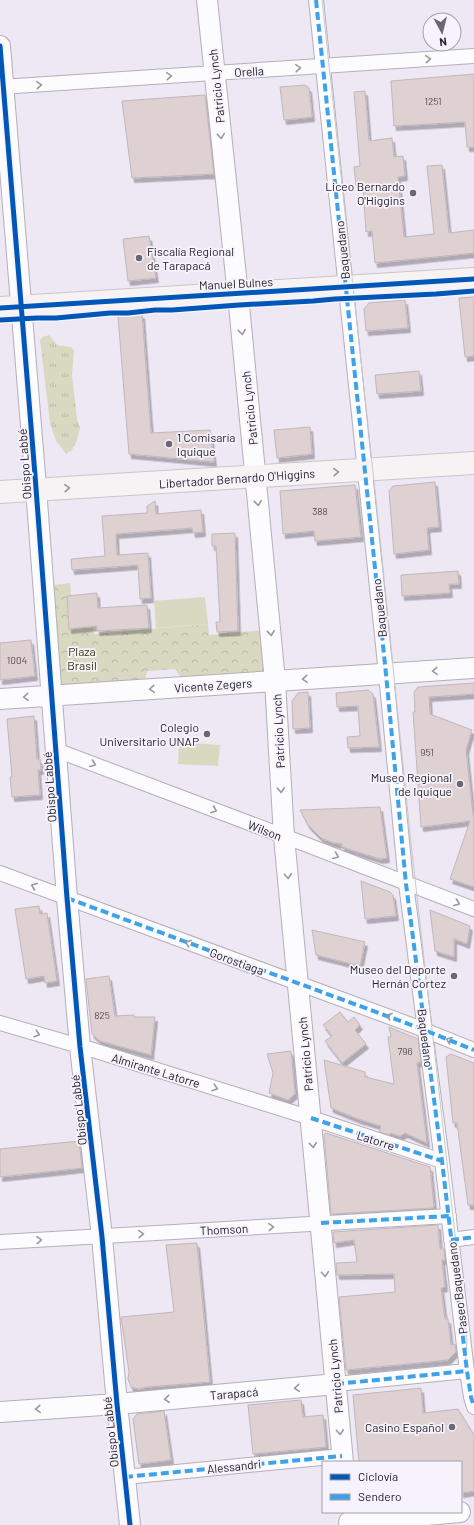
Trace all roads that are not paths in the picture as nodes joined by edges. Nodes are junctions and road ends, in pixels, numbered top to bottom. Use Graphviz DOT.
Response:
graph roads {
  1 [pos="207,0"];
  2 [pos="316,0"];
  3 [pos="0,46"];
  4 [pos="474,56"];
  5 [pos="324,66"];
  6 [pos="215,73"];
  7 [pos="2,87"];
  8 [pos="474,279"];
  9 [pos="345,287"];
  10 [pos="238,293"];
  11 [pos="22,307"];
  12 [pos="0,308"];
  13 [pos="474,463"];
  14 [pos="364,470"];
  15 [pos="256,477"];
  16 [pos="36,490"];
  17 [pos="0,492"];
  18 [pos="474,668"];
  19 [pos="386,674"];
  20 [pos="275,681"];
  21 [pos="51,695"];
  22 [pos="0,699"];
  23 [pos="56,750"];
  24 [pos="284,837"];
  25 [pos="0,873"];
  26 [pos="406,884"];
  27 [pos="67,898"];
  28 [pos="474,909"];
  29 [pos="298,983"];
  30 [pos="0,1023"];
  31 [pos="425,1030"];
  32 [pos="80,1047"];
  33 [pos="474,1050"];
  34 [pos="311,1118"];
  35 [pos="442,1161"];
  36 [pos="449,1216"];
  37 [pos="321,1223"];
  38 [pos="102,1237"];
  39 [pos="474,1237"];
  40 [pos="451,1240"];
  41 [pos="0,1242"];
  42 [pos="467,1371"];
  43 [pos="336,1384"];
  44 [pos="117,1404"];
  45 [pos="474,1407"];
  46 [pos="0,1412"];
  47 [pos="343,1459"];
  48 [pos="125,1477"];
  49 [pos="474,1511"];
  50 [pos="462,1512"];
  51 [pos="447,1513"];
  52 [pos="348,1520"];
  53 [pos="130,1525"];
  1 -- 6 [label="street, Patricio Lynch"];
  2 -- 5 [label="street, Baquedano"];
  3 -- 7 [label="street, Obispo Labbé"];
  5 -- 4 [label="street, Orella, one-way"];
  6 -- 5 [label="street, Orella, one-way"];
  5 -- 9 [label="street, Baquedano"];
  7 -- 6 [label="street, Orella, one-way"];
  6 -- 10 [label="street, Patricio Lynch, one-way"];
  7 -- 11 [label="street, Obispo Labbé"];
  8 -- 9 [label="main road, Manuel Bulnes"];
  9 -- 10 [label="main road, Manuel Bulnes"];
  9 -- 14 [label="street, Baquedano"];
  10 -- 11 [label="main road, Manuel Bulnes"];
  10 -- 15 [label="street, Patricio Lynch, one-way"];
  11 -- 12 [label="main road, Manuel Bulnes"];
  11 -- 16 [label="street, Obispo Labbé"];
  13 -- 14 [label="main road, Libertador Bernardo O'Higgins"];
  15 -- 14 [label="main road, Libertador Bernardo O'Higgins, one-way"];
  14 -- 19 [label="street, Baquedano"];
  16 -- 15 [label="main road, Libertador Bernardo O'Higgins, one-way"];
  15 -- 20 [label="street, Patricio Lynch, one-way"];
  16 -- 17 [label="main road, Libertador Bernardo O'Higgins"];
  16 -- 21 [label="street, Obispo Labbé"];
  18 -- 19 [label="street, Vicente Zegers, one-way"];
  19 -- 20 [label="street, Vicente Zegers, one-way"];
  19 -- 26 [label="street, Baquedano"];
  20 -- 21 [label="street, Vicente Zegers, one-way"];
  20 -- 24 [label="street, Patricio Lynch, one-way"];
  21 -- 22 [label="street, Vicente Zegers, one-way"];
  21 -- 23 [label="street, Obispo Labbé"];
  23 -- 24 [label="street, Wilson, one-way"];
  23 -- 27 [label="street, Obispo Labbé"];
  24 -- 26 [label="street, Wilson, one-way"];
  24 -- 29 [label="street, Patricio Lynch, one-way"];
  27 -- 25 [label="street, Gorostiaga, one-way"];
  26 -- 28 [label="street, Wilson, one-way"];
  26 -- 31 [label="street, Baquedano"];
  29 -- 27 [label="street, Gorostiaga, one-way"];
  27 -- 32 [label="street, Obispo Labbé"];
  31 -- 29 [label="street, Gorostiaga, one-way"];
  29 -- 34 [label="street, Patricio Lynch"];
  30 -- 32 [label="street, Almirante Latorre, one-way"];
  33 -- 31 [label="street, Gorostiaga, one-way"];
  31 -- 35 [label="street, Baquedano"];
  32 -- 34 [label="street, Almirante Latorre, one-way"];
  32 -- 38 [label="street, Obispo Labbé"];
  34 -- 35 [label="street, Latorre"];
  34 -- 37 [label="street, Patricio Lynch, one-way"];
  35 -- 36 [label="street, Baquedano"];
  36 -- 37 [label="street, Thomson"];
  36 -- 40 [label="street, Paseo Baquedano"];
  38 -- 37 [label="street, Thomson, one-way"];
  37 -- 43 [label="street, Patricio Lynch, one-way"];
  41 -- 38 [label="street, Thomson, one-way"];
  38 -- 44 [label="street, Obispo Labbé"];
  39 -- 40 [label="street"];
  40 -- 42 [label="street, Paseo Baquedano"];
  42 -- 43 [label="street, Tarapacá"];
  42 -- 45 [label="street, Paseo Baquedano"];
  43 -- 44 [label="street, Tarapacá, one-way"];
  43 -- 47 [label="street, Patricio Lynch, one-way"];
  44 -- 46 [label="street, Tarapacá, one-way"];
  44 -- 48 [label="street, Obispo Labbé"];
  47 -- 48 [label="street, Alessandri"];
  48 -- 53 [label="street, Obispo Labbé"];
  49 -- 50 [label="street"];
  51 -- 52 [label="street"];
}
